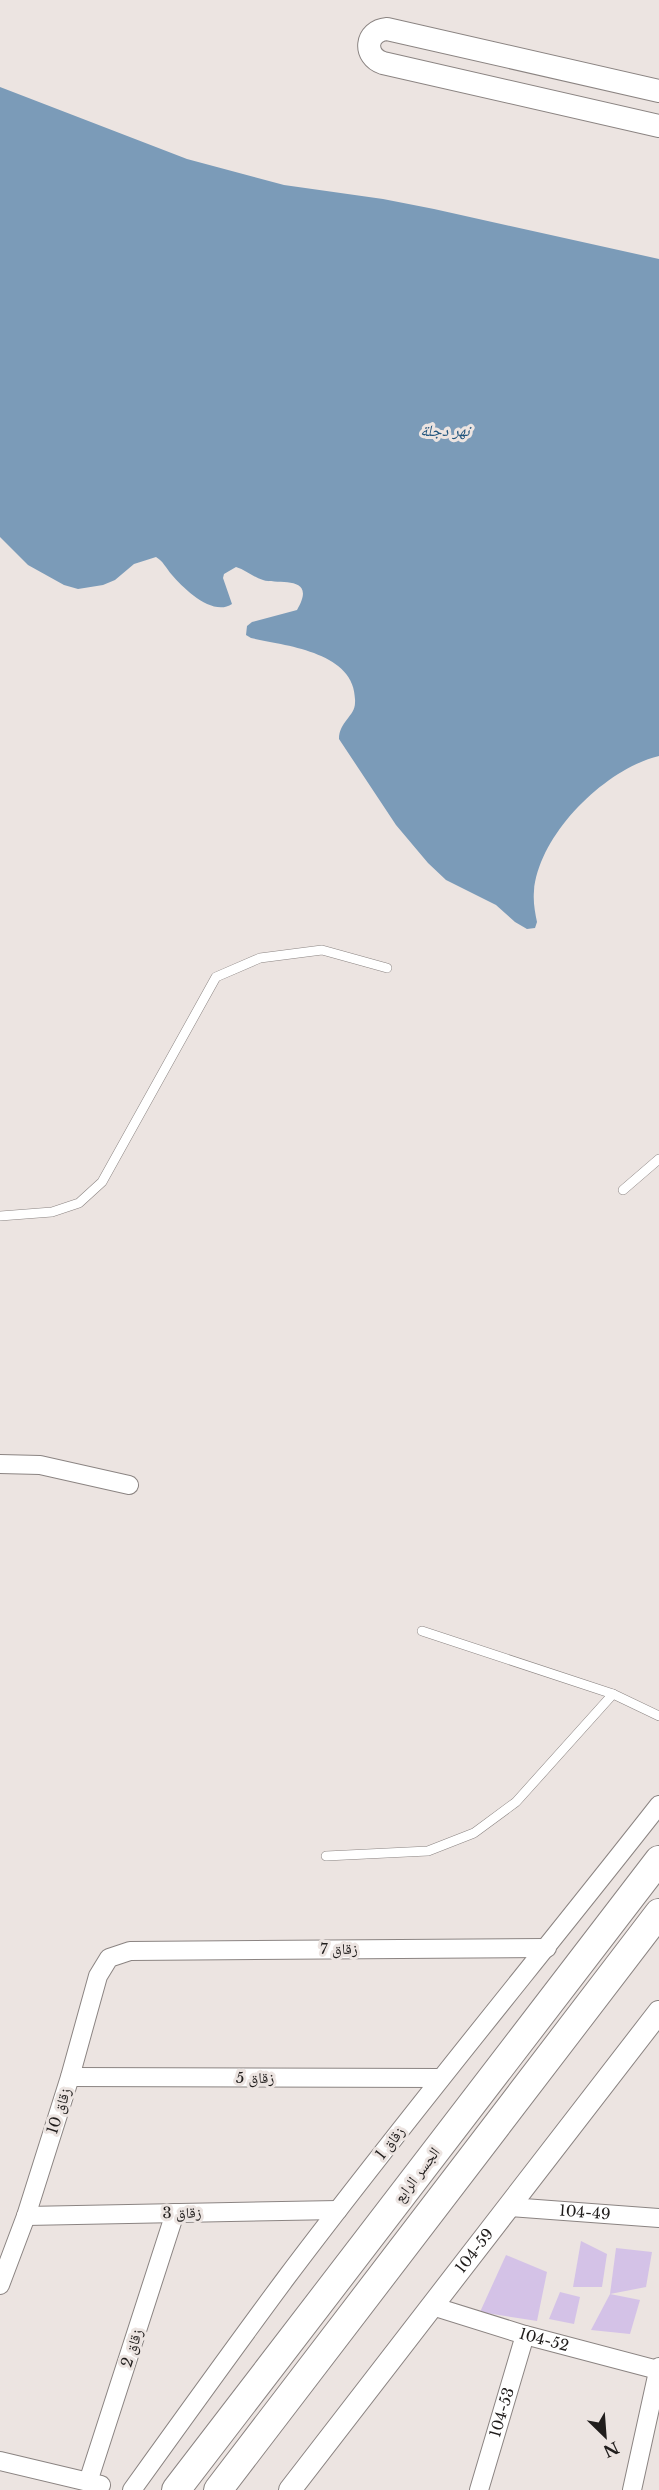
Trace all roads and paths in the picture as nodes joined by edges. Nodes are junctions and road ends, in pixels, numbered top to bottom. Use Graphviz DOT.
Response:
graph roads {
  1 [pos="659,92"];
  2 [pos="659,126"];
  3 [pos="387,968"];
  4 [pos="659,1159"];
  5 [pos="623,1190"];
  6 [pos="0,1216"];
  7 [pos="0,1464"];
  8 [pos="129,1485"];
  9 [pos="422,1631"];
  10 [pos="613,1694"];
  11 [pos="659,1716"];
  12 [pos="659,1805"];
  13 [pos="326,1856"];
  14 [pos="659,1860"];
  15 [pos="659,1913"];
  16 [pos="548,1948"];
  17 [pos="130,1951"];
  18 [pos="659,2012"];
  19 [pos="70,2077"];
  20 [pos="441,2078"];
  21 [pos="510,2207"];
  22 [pos="338,2210"];
  23 [pos="175,2213"];
  24 [pos="26,2216"];
  25 [pos="659,2218"];
  26 [pos="0,2285"];
  27 [pos="432,2306"];
  28 [pos="525,2335"];
  29 [pos="659,2368"];
  30 [pos="0,2461"];
  31 [pos="132,2490"];
  32 [pos="176,2490"];
  33 [pos="218,2490"];
  34 [pos="290,2490"];
  35 [pos="479,2490"];
  36 [pos="632,2490"];
  1 -- 2 [label="street"];
  3 -- 6 [label="lane"];
  4 -- 5 [label="lane"];
  7 -- 8 [label="street"];
  9 -- 10 [label="lane"];
  10 -- 11 [label="lane"];
  10 -- 13 [label="lane"];
  12 -- 16 [label="street, زقاق 1"];
  14 -- 32 [label="main road, الجسر الرابع"];
  15 -- 33 [label="main road"];
  16 -- 17 [label="street, زقاق 7"];
  16 -- 20 [label="street, زقاق 1"];
  17 -- 19 [label="street, زقاق 10"];
  18 -- 21 [label="street, 104-59"];
  19 -- 20 [label="street, زقاق 5"];
  19 -- 24 [label="street, زقاق 10"];
  20 -- 22 [label="street, زقاق 1"];
  21 -- 25 [label="street, 104-49"];
  21 -- 27 [label="street, 104-59"];
  22 -- 23 [label="street, زقاق 3"];
  22 -- 31 [label="street, زقاق 1"];
  23 -- 24 [label="street, زقاق 3"];
  23 -- 30 [label="street, زقاق 2"];
  24 -- 26 [label="street, زقاق 10"];
  27 -- 28 [label="street, 104-52"];
  27 -- 34 [label="street, 104-59"];
  28 -- 29 [label="street, 104-52"];
  28 -- 35 [label="street, 104-53"];
  29 -- 36 [label="street"];
}
